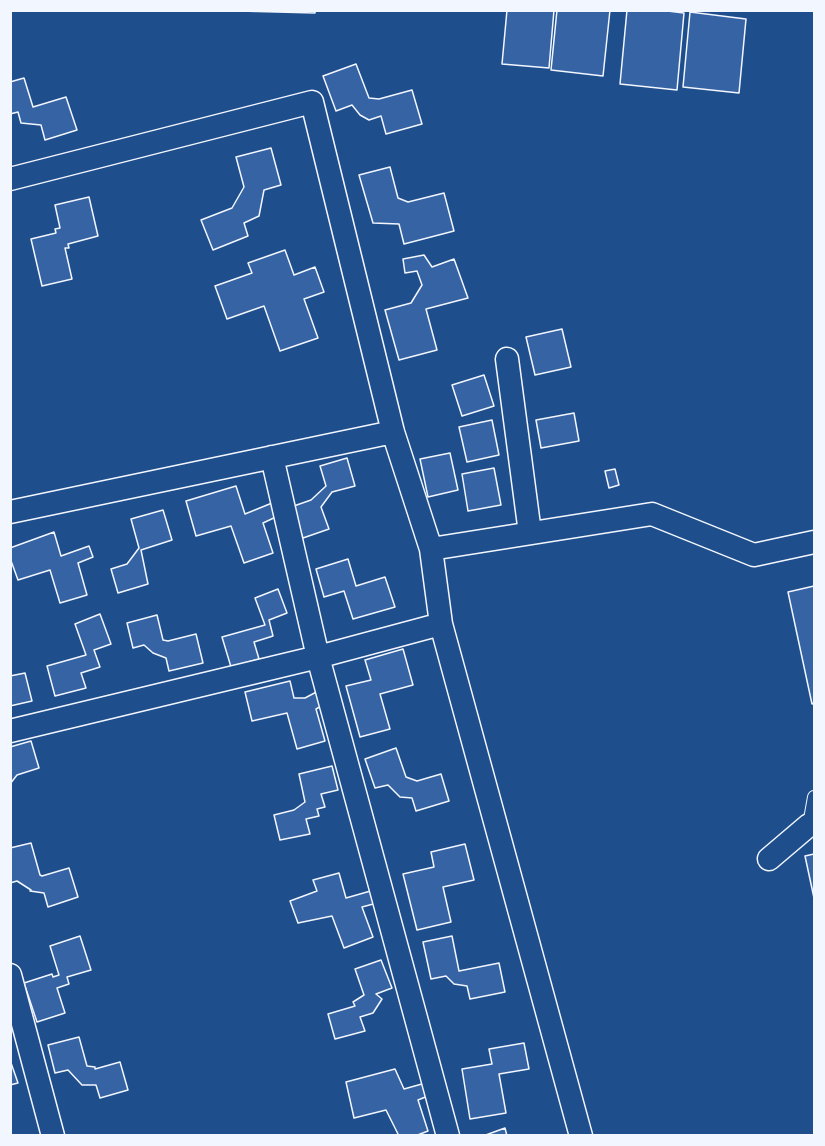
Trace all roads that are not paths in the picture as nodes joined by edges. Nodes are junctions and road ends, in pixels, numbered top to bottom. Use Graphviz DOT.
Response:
graph roads {
  1 [pos="10,179"];
  2 [pos="507,359"];
  3 [pos="393,432"];
  4 [pos="272,457"];
  5 [pos="10,512"];
  6 [pos="530,533"];
  7 [pos="814,542"];
  8 [pos="431,549"];
  9 [pos="441,624"];
  10 [pos="318,657"];
  11 [pos="10,731"];
  12 [pos="814,797"];
  13 [pos="812,825"];
  14 [pos="769,859"];
  15 [pos="10,975"];
  16 [pos="53,1136"];
  17 [pos="448,1136"];
  18 [pos="581,1136"];
  1 -- 3 [label="street"];
  2 -- 6 [label="street"];
  3 -- 4 [label="street"];
  3 -- 8 [label="street"];
  4 -- 5 [label="street"];
  4 -- 10 [label="street"];
  6 -- 7 [label="street"];
  6 -- 8 [label="street"];
  8 -- 9 [label="street"];
  9 -- 10 [label="street"];
  9 -- 18 [label="street"];
  10 -- 11 [label="street"];
  10 -- 17 [label="street"];
  12 -- 13 [label="lane"];
  13 -- 14 [label="street"];
  15 -- 16 [label="street"];
}
